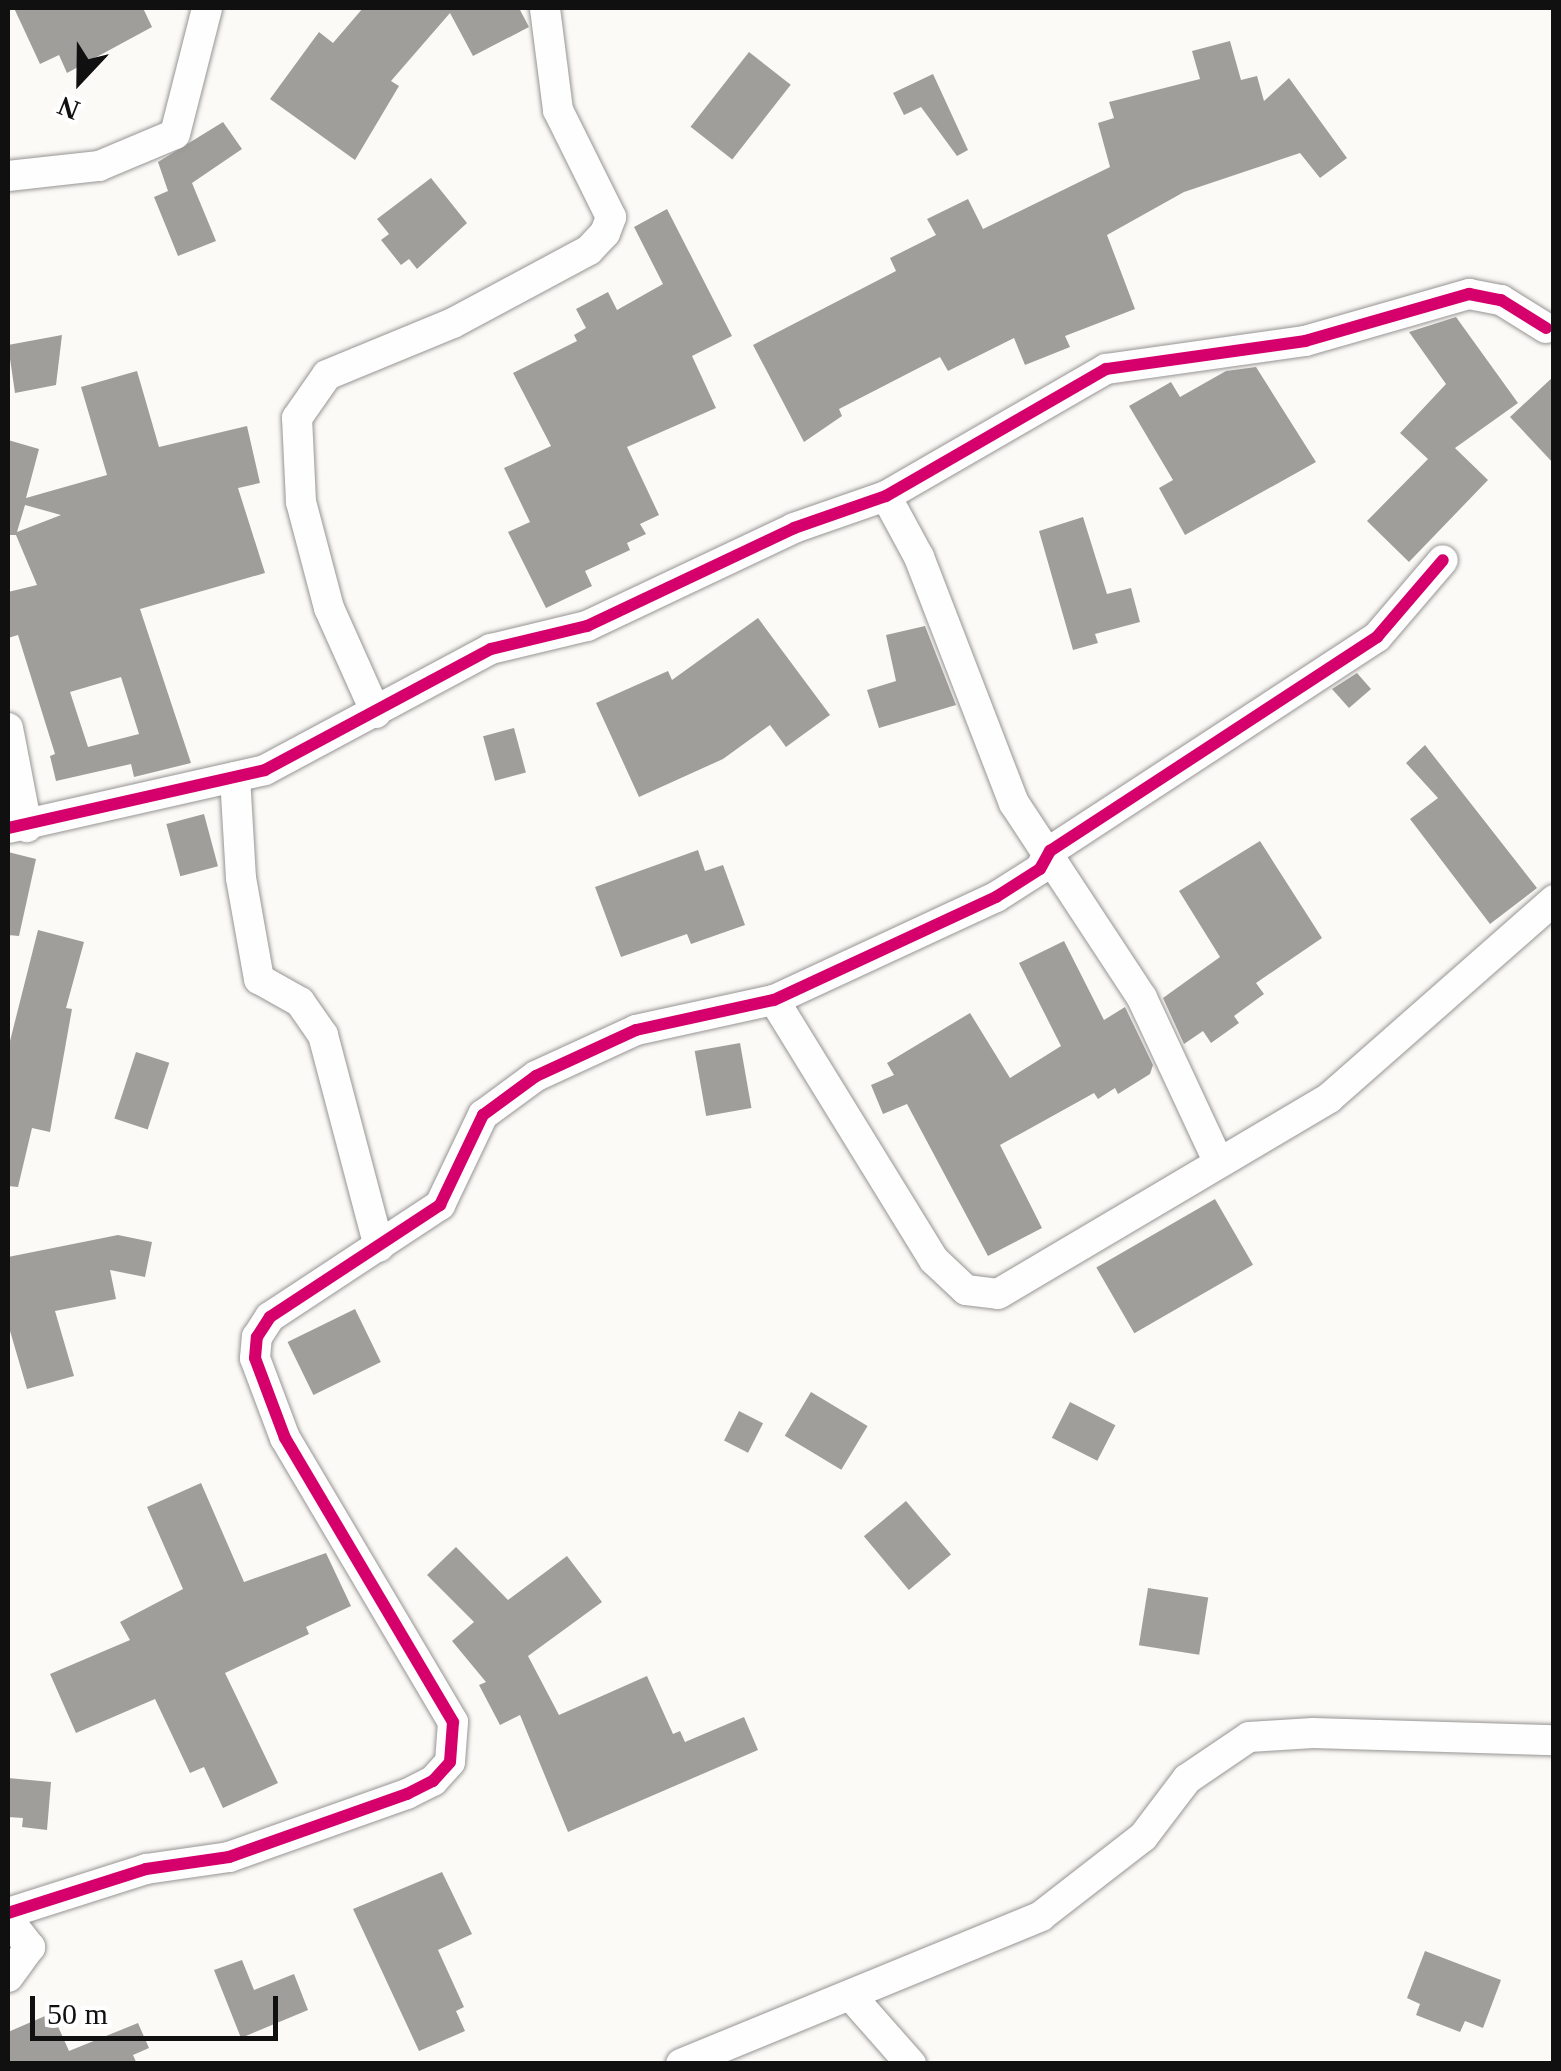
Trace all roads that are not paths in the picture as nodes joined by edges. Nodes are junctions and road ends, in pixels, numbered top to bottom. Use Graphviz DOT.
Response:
graph roads {
  1 [pos="207,8"];
  2 [pos="545,8"];
  3 [pos="8,176"];
  4 [pos="1546,328"];
  5 [pos="886,496"];
  6 [pos="1443,560"];
  7 [pos="376,713"];
  8 [pos="8,728"];
  9 [pos="235,776"];
  10 [pos="17,827"];
  11 [pos="1050,851"];
  12 [pos="1554,900"];
  13 [pos="774,1000"];
  14 [pos="1218,1161"];
  15 [pos="379,1247"];
  16 [pos="1554,1740"];
  17 [pos="8,1916"];
  18 [pos="8,1976"];
  19 [pos="851,1996"];
  20 [pos="681,2064"];
  21 [pos="911,2064"];
  1 -- 3 [label="street"];
  2 -- 7 [label="street"];
  4 -- 5 [label="street"];
  5 -- 7 [label="street"];
  5 -- 11 [label="street"];
  6 -- 11 [label="street"];
  7 -- 9 [label="street"];
  8 -- 10 [label="street"];
  9 -- 10 [label="street"];
  9 -- 15 [label="street"];
  11 -- 13 [label="street"];
  11 -- 14 [label="street"];
  12 -- 14 [label="street"];
  13 -- 14 [label="street"];
  13 -- 15 [label="street"];
  15 -- 17 [label="street"];
  16 -- 19 [label="street"];
  17 -- 18 [label="street"];
  19 -- 20 [label="street"];
  19 -- 21 [label="street"];
}
